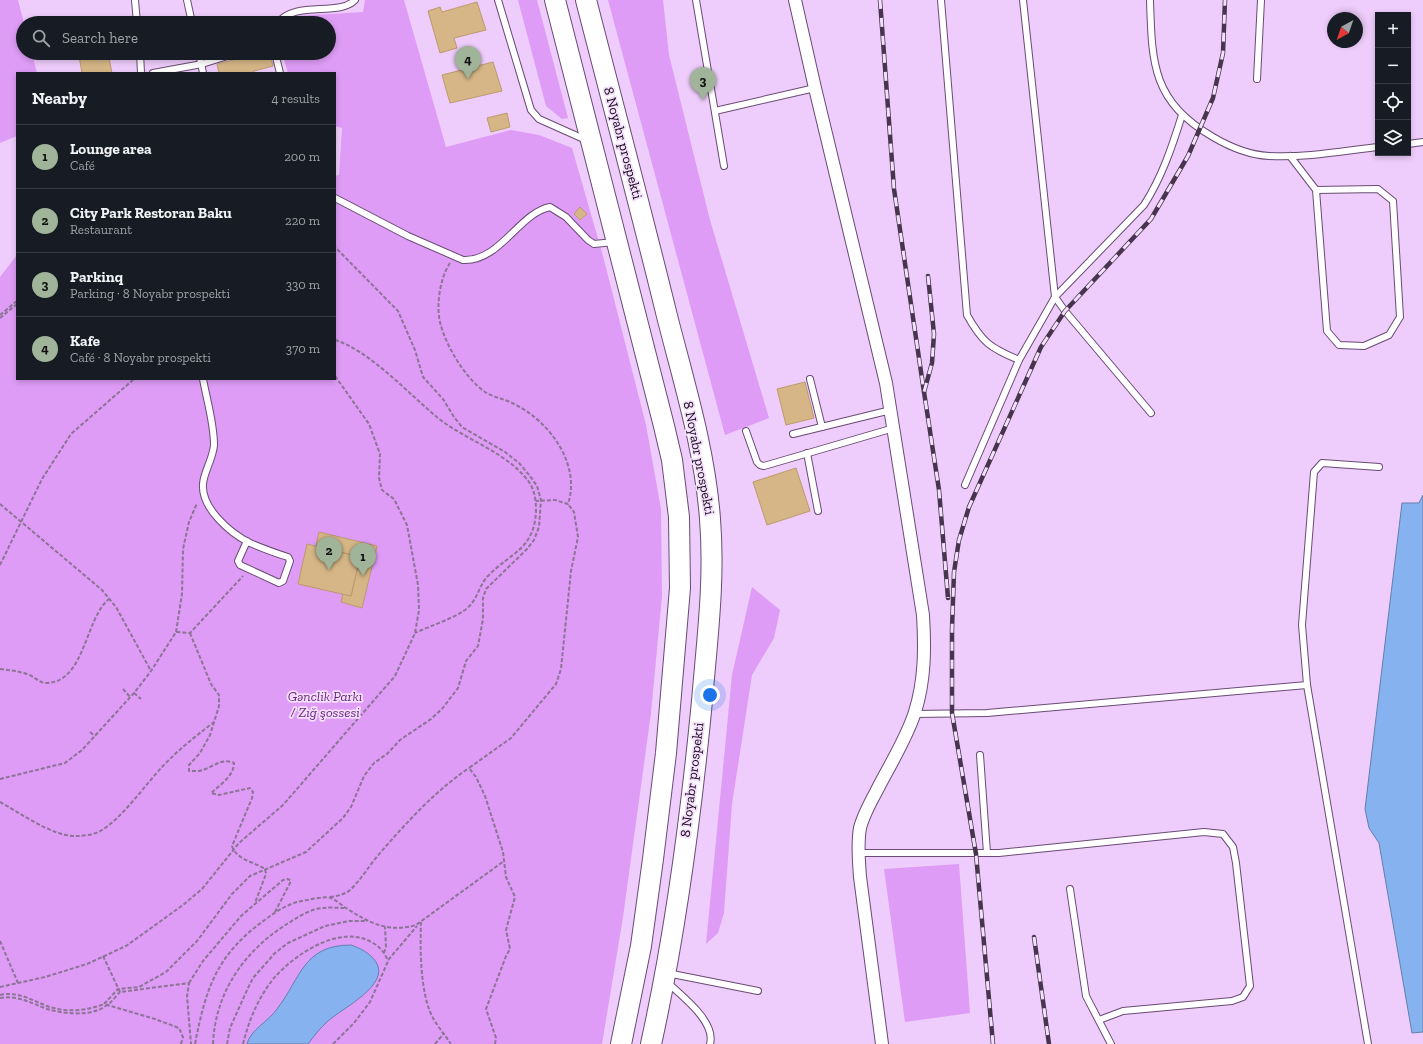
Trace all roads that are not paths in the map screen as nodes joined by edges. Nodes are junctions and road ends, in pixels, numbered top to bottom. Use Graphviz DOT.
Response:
graph roads {
  1 [pos="135,0"];
  2 [pos="187,0"];
  3 [pos="355,0"];
  4 [pos="498,0"];
  5 [pos="555,0"];
  6 [pos="586,0"];
  7 [pos="696,0"];
  8 [pos="795,0"];
  9 [pos="941,0"];
  10 [pos="1023,0"];
  11 [pos="1150,0"];
  12 [pos="1261,0"];
  13 [pos="136,16"];
  14 [pos="190,16"];
  15 [pos="285,16"];
  16 [pos="141,60"];
  17 [pos="201,60"];
  18 [pos="215,60"];
  19 [pos="277,60"];
  20 [pos="202,64"];
  21 [pos="142,72"];
  22 [pos="158,72"];
  23 [pos="203,72"];
  24 [pos="280,72"];
  25 [pos="1257,79"];
  26 [pos="815,88"];
  27 [pos="715,111"];
  28 [pos="1182,115"];
  29 [pos="1423,142"];
  30 [pos="593,144"];
  31 [pos="1411,144"];
  32 [pos="1375,147"];
  33 [pos="1290,156"];
  34 [pos="724,166"];
  35 [pos="1316,190"];
  36 [pos="336,199"];
  37 [pos="616,242"];
  38 [pos="1055,297"];
  39 [pos="1019,360"];
  40 [pos="810,379"];
  41 [pos="203,380"];
  42 [pos="891,410"];
  43 [pos="1152,414"];
  44 [pos="822,427"];
  45 [pos="894,428"];
  46 [pos="746,431"];
  47 [pos="793,434"];
  48 [pos="807,453"];
  49 [pos="1379,467"];
  50 [pos="966,485"];
  51 [pos="818,511"];
  52 [pos="247,541"];
  53 [pos="1307,685"];
  54 [pos="914,714"];
  55 [pos="980,755"];
  56 [pos="858,853"];
  57 [pos="987,854"];
  58 [pos="1070,889"];
  59 [pos="666,976"];
  60 [pos="758,991"];
  61 [pos="1099,1020"];
  62 [pos="621,1044"];
  63 [pos="651,1044"];
  64 [pos="710,1044"];
  65 [pos="882,1044"];
  66 [pos="1111,1044"];
  67 [pos="1368,1044"];
  1 -- 13 [label="lane"];
  2 -- 14 [label="lane"];
  3 -- 15 [label="lane"];
  4 -- 30 [label="lane"];
  5 -- 30 [label="highway, 8 Noyabr prospekti"];
  6 -- 59 [label="highway, 8 Noyabr prospekti"];
  7 -- 27 [label="lane"];
  8 -- 26 [label="street"];
  9 -- 39 [label="lane"];
  10 -- 38 [label="lane"];
  11 -- 28 [label="lane"];
  12 -- 25 [label="lane"];
  16 -- 21 [label="lane"];
  17 -- 20 [label="lane"];
  18 -- 20 [label="lane"];
  19 -- 24 [label="lane"];
  20 -- 22 [label="lane"];
  20 -- 23 [label="lane"];
  26 -- 27 [label="lane"];
  26 -- 42 [label="street"];
  27 -- 34 [label="lane"];
  28 -- 33 [label="lane"];
  28 -- 38 [label="lane"];
  29 -- 31 [label="lane"];
  30 -- 37 [label="highway, 8 Noyabr prospekti"];
  32 -- 33 [label="lane"];
  33 -- 35 [label="lane"];
  35 -- 35 [label="lane"];
  36 -- 37 [label="lane"];
  37 -- 62 [label="highway, 8 Noyabr prospekti"];
  38 -- 39 [label="lane"];
  38 -- 43 [label="lane"];
  39 -- 50 [label="lane"];
  40 -- 44 [label="lane"];
  41 -- 52 [label="lane"];
  42 -- 44 [label="lane"];
  42 -- 45 [label="street"];
  44 -- 47 [label="lane"];
  45 -- 48 [label="lane"];
  45 -- 54 [label="street"];
  46 -- 48 [label="lane"];
  48 -- 51 [label="lane"];
  49 -- 53 [label="lane"];
  52 -- 52 [label="lane"];
  53 -- 54 [label="lane"];
  53 -- 67 [label="lane"];
  54 -- 56 [label="street"];
  55 -- 57 [label="lane"];
  56 -- 57 [label="lane"];
  56 -- 65 [label="street"];
  57 -- 61 [label="lane"];
  58 -- 61 [label="lane"];
  59 -- 60 [label="lane"];
  59 -- 63 [label="highway, 8 Noyabr prospekti"];
  59 -- 64 [label="lane"];
  61 -- 66 [label="lane"];
}
